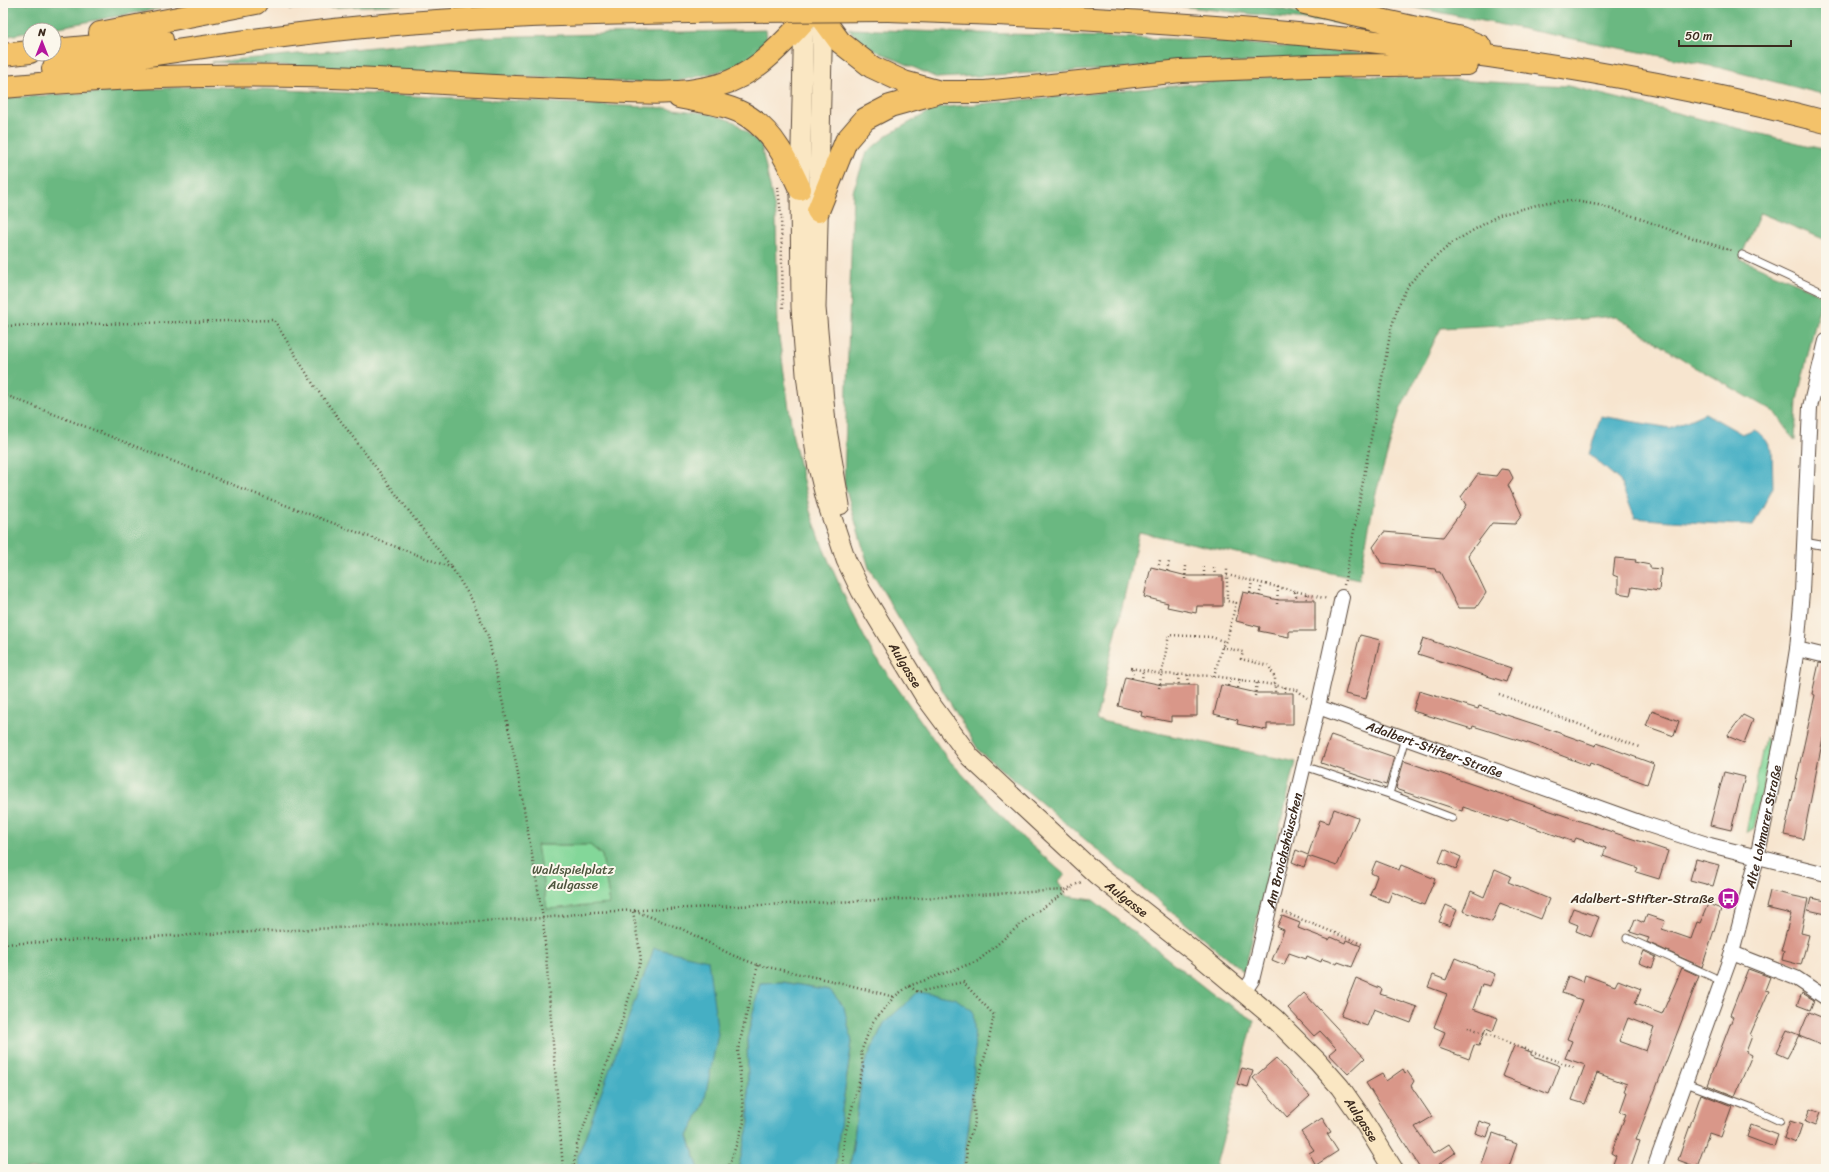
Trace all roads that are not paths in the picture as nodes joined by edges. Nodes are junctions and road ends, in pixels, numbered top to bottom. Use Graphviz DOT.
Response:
graph roads {
  1 [pos="256,3"];
  2 [pos="1305,3"];
  3 [pos="814,12"];
  4 [pos="271,37"];
  5 [pos="62,42"];
  6 [pos="62,49"];
  7 [pos="22,54"];
  8 [pos="1512,60"];
  9 [pos="4,62"];
  10 [pos="3,86"];
  11 [pos="940,92"];
  12 [pos="664,93"];
  13 [pos="1826,122"];
  14 [pos="800,189"];
  15 [pos="818,211"];
  16 [pos="1742,254"];
  17 [pos="1826,294"];
  18 [pos="1826,341"];
  19 [pos="1804,542"];
  20 [pos="1826,546"];
  21 [pos="1341,602"];
  22 [pos="875,614"];
  23 [pos="1796,649"];
  24 [pos="1826,656"];
  25 [pos="1318,707"];
  26 [pos="1405,738"];
  27 [pos="1304,766"];
  28 [pos="1389,794"];
  29 [pos="1452,818"];
  30 [pos="1757,858"];
  31 [pos="1826,874"];
  32 [pos="1627,938"];
  33 [pos="1732,952"];
  34 [pos="1722,981"];
  35 [pos="1244,992"];
  36 [pos="1826,998"];
  37 [pos="1686,1083"];
  38 [pos="1780,1121"];
  39 [pos="1393,1169"];
  40 [pos="1654,1169"];
  1 -- 5 [label="highway"];
  2 -- 8 [label="highway"];
  3 -- 11 [label="highway"];
  3 -- 12 [label="highway"];
  3 -- 14 [label="main road"];
  3 -- 15 [label="main road"];
  4 -- 6 [label="highway"];
  4 -- 8 [label="highway, bridge"];
  4 -- 9 [label="highway"];
  7 -- 9 [label="highway"];
  8 -- 11 [label="highway"];
  8 -- 13 [label="highway"];
  10 -- 12 [label="highway"];
  11 -- 15 [label="highway"];
  12 -- 14 [label="highway"];
  14 -- 22 [label="main road"];
  15 -- 22 [label="main road"];
  16 -- 17 [label="lane"];
  18 -- 19 [label="street, Alte Lohmarer Straße"];
  19 -- 20 [label="lane"];
  19 -- 23 [label="street, Alte Lohmarer Straße"];
  21 -- 25 [label="street, Am Broichshäuschen"];
  22 -- 35 [label="main road, Aulgasse"];
  23 -- 24 [label="street"];
  23 -- 30 [label="street, Alte Lohmarer Straße"];
  25 -- 26 [label="street, Adalbert-Stifter-Straße"];
  25 -- 27 [label="street, Am Broichshäuschen"];
  26 -- 28 [label="lane"];
  26 -- 30 [label="street, Adalbert-Stifter-Straße"];
  27 -- 28 [label="lane"];
  27 -- 35 [label="street, Am Broichshäuschen"];
  28 -- 29 [label="lane"];
  30 -- 31 [label="street, Adalbert-Stifter-Straße"];
  30 -- 33 [label="street, Alte Lohmarer Straße"];
  32 -- 34 [label="lane"];
  33 -- 34 [label="street, Alte Lohmarer Straße"];
  33 -- 36 [label="street"];
  34 -- 37 [label="street, Alte Lohmarer Straße"];
  35 -- 39 [label="main road, Aulgasse"];
  37 -- 38 [label="lane"];
  37 -- 40 [label="street, Alte Lohmarer Straße"];
}
